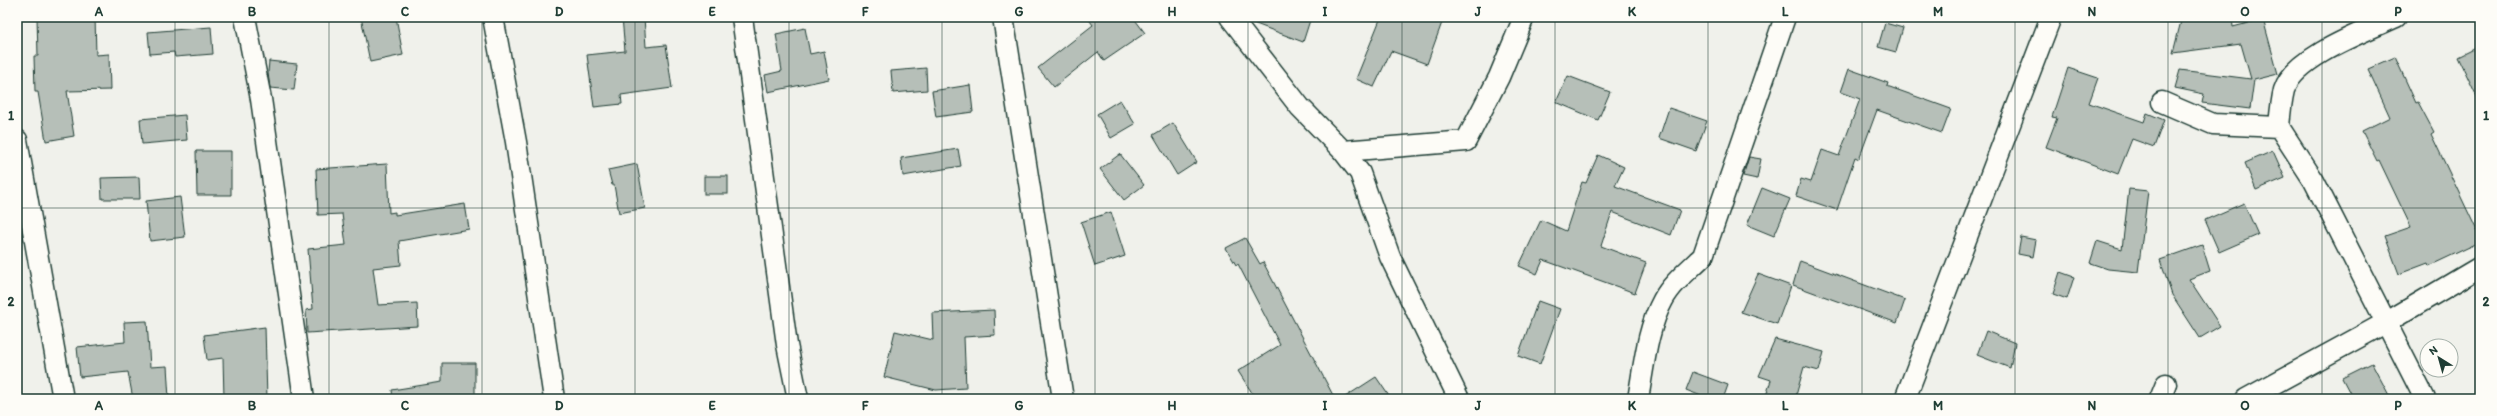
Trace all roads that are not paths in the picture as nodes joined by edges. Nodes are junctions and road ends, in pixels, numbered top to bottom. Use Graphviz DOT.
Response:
graph roads {
  1 [pos="244,17"];
  2 [pos="493,17"];
  3 [pos="742,17"];
  4 [pos="1003,17"];
  5 [pos="1524,17"];
  6 [pos="1785,17"];
  7 [pos="2051,17"];
  8 [pos="2396,17"];
  9 [pos="1239,21"];
  10 [pos="2162,102"];
  11 [pos="2279,127"];
  12 [pos="17,140"];
  13 [pos="1343,151"];
  14 [pos="2480,266"];
  15 [pos="2387,322"];
  16 [pos="63,399"];
  17 [pos="304,399"];
  18 [pos="554,399"];
  19 [pos="798,399"];
  20 [pos="1063,399"];
  21 [pos="1459,399"];
  22 [pos="1638,399"];
  23 [pos="1905,399"];
  24 [pos="2246,399"];
  25 [pos="2425,399"];
  1 -- 17 [label="street"];
  2 -- 18 [label="street"];
  3 -- 19 [label="street"];
  4 -- 20 [label="street"];
  5 -- 13 [label="street"];
  6 -- 22 [label="street"];
  7 -- 23 [label="street"];
  8 -- 11 [label="street"];
  9 -- 13 [label="street"];
  10 -- 11 [label="street"];
  11 -- 15 [label="street"];
  12 -- 16 [label="street"];
  13 -- 21 [label="street"];
  14 -- 15 [label="street"];
  15 -- 24 [label="street"];
  15 -- 25 [label="street"];
}
